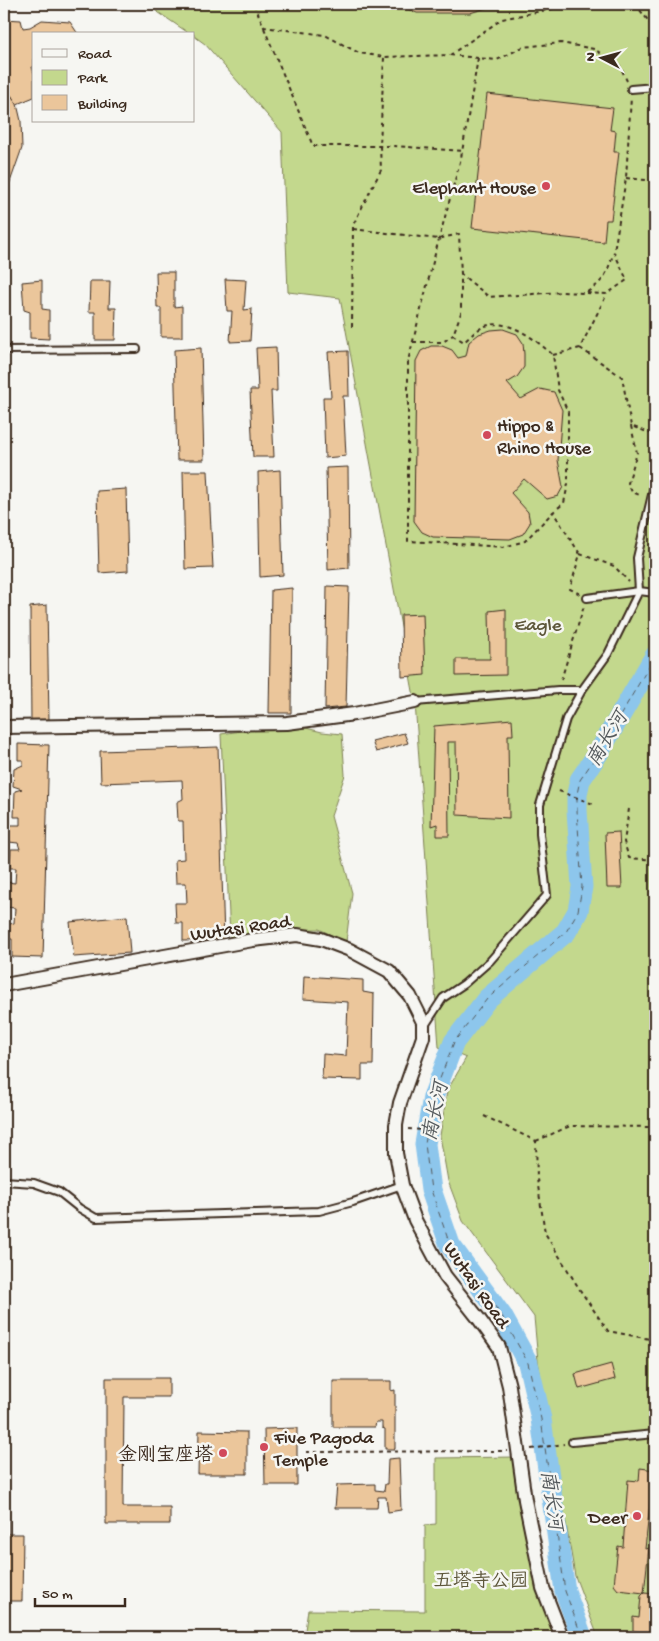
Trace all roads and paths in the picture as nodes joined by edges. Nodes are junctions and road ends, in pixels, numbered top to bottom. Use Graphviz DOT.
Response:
graph roads {
  1 [pos="254,4"];
  2 [pos="576,4"];
  3 [pos="635,4"];
  4 [pos="264,27"];
  5 [pos="655,29"];
  6 [pos="450,55"];
  7 [pos="384,57"];
  8 [pos="478,58"];
  9 [pos="655,87"];
  10 [pos="632,89"];
  11 [pos="380,146"];
  12 [pos="463,151"];
  13 [pos="626,178"];
  14 [pos="655,181"];
  15 [pos="352,229"];
  16 [pos="438,239"];
  17 [pos="614,252"];
  18 [pos="460,274"];
  19 [pos="585,293"];
  20 [pos="607,294"];
  21 [pos="352,327"];
  22 [pos="453,335"];
  23 [pos="412,342"];
  24 [pos="580,348"];
  25 [pos="137,349"];
  26 [pos="4,350"];
  27 [pos="553,355"];
  28 [pos="631,426"];
  29 [pos="655,435"];
  30 [pos="655,482"];
  31 [pos="651,500"];
  32 [pos="553,512"];
  33 [pos="580,554"];
  34 [pos="639,592"];
  35 [pos="655,593"];
  36 [pos="587,598"];
  37 [pos="558,690"];
  38 [pos="582,690"];
  39 [pos="415,702"];
  40 [pos="4,727"];
  41 [pos="559,791"];
  42 [pos="596,805"];
  43 [pos="629,809"];
  44 [pos="655,860"];
  45 [pos="4,985"];
  46 [pos="423,1028"];
  47 [pos="484,1116"];
  48 [pos="655,1126"];
  49 [pos="396,1128"];
  50 [pos="440,1132"];
  51 [pos="536,1141"];
  52 [pos="4,1181"];
  53 [pos="402,1185"];
  54 [pos="655,1340"];
  55 [pos="655,1434"];
  56 [pos="572,1442"];
  57 [pos="524,1450"];
  58 [pos="306,1452"];
  59 [pos="562,1637"];
  1 -- 4 [label="path"];
  2 -- 6 [label="path"];
  3 -- 5 [label="path"];
  4 -- 7 [label="path"];
  4 -- 11 [label="path"];
  6 -- 7 [label="path"];
  6 -- 8 [label="path"];
  7 -- 11 [label="path"];
  8 -- 10 [label="path"];
  8 -- 12 [label="path"];
  9 -- 10 [label="lane"];
  10 -- 13 [label="path"];
  11 -- 12 [label="path"];
  11 -- 15 [label="path"];
  12 -- 16 [label="path"];
  13 -- 14 [label="path"];
  13 -- 17 [label="path"];
  15 -- 16 [label="path"];
  15 -- 21 [label="path"];
  16 -- 18 [label="path"];
  16 -- 23 [label="path"];
  17 -- 19 [label="path"];
  17 -- 20 [label="path"];
  18 -- 19 [label="path"];
  18 -- 22 [label="path"];
  19 -- 20 [label="path"];
  20 -- 24 [label="path"];
  22 -- 23 [label="path"];
  22 -- 27 [label="path"];
  23 -- 32 [label="path"];
  24 -- 27 [label="path"];
  24 -- 28 [label="path"];
  25 -- 26 [label="lane"];
  27 -- 32 [label="path"];
  28 -- 29 [label="path"];
  28 -- 31 [label="path"];
  30 -- 31 [label="lane"];
  31 -- 34 [label="lane"];
  32 -- 33 [label="path"];
  33 -- 34 [label="path"];
  33 -- 36 [label="path"];
  34 -- 35 [label="lane"];
  34 -- 36 [label="lane"];
  34 -- 38 [label="lane"];
  36 -- 37 [label="path"];
  37 -- 38 [label="lane"];
  37 -- 39 [label="lane"];
  38 -- 46 [label="lane"];
  39 -- 40 [label="street"];
  41 -- 42 [label="path"];
  43 -- 44 [label="path"];
  45 -- 46 [label="street, Wutasi Road"];
  46 -- 49 [label="street, Wutasi Road"];
  47 -- 51 [label="path"];
  48 -- 51 [label="path"];
  49 -- 50 [label="path"];
  49 -- 53 [label="street, Wutasi Road"];
  51 -- 54 [label="path"];
  52 -- 53 [label="lane"];
  53 -- 57 [label="street, Wutasi Road"];
  55 -- 56 [label="lane"];
  56 -- 57 [label="path"];
  57 -- 58 [label="path"];
  57 -- 59 [label="street, Wutasi Road"];
}
